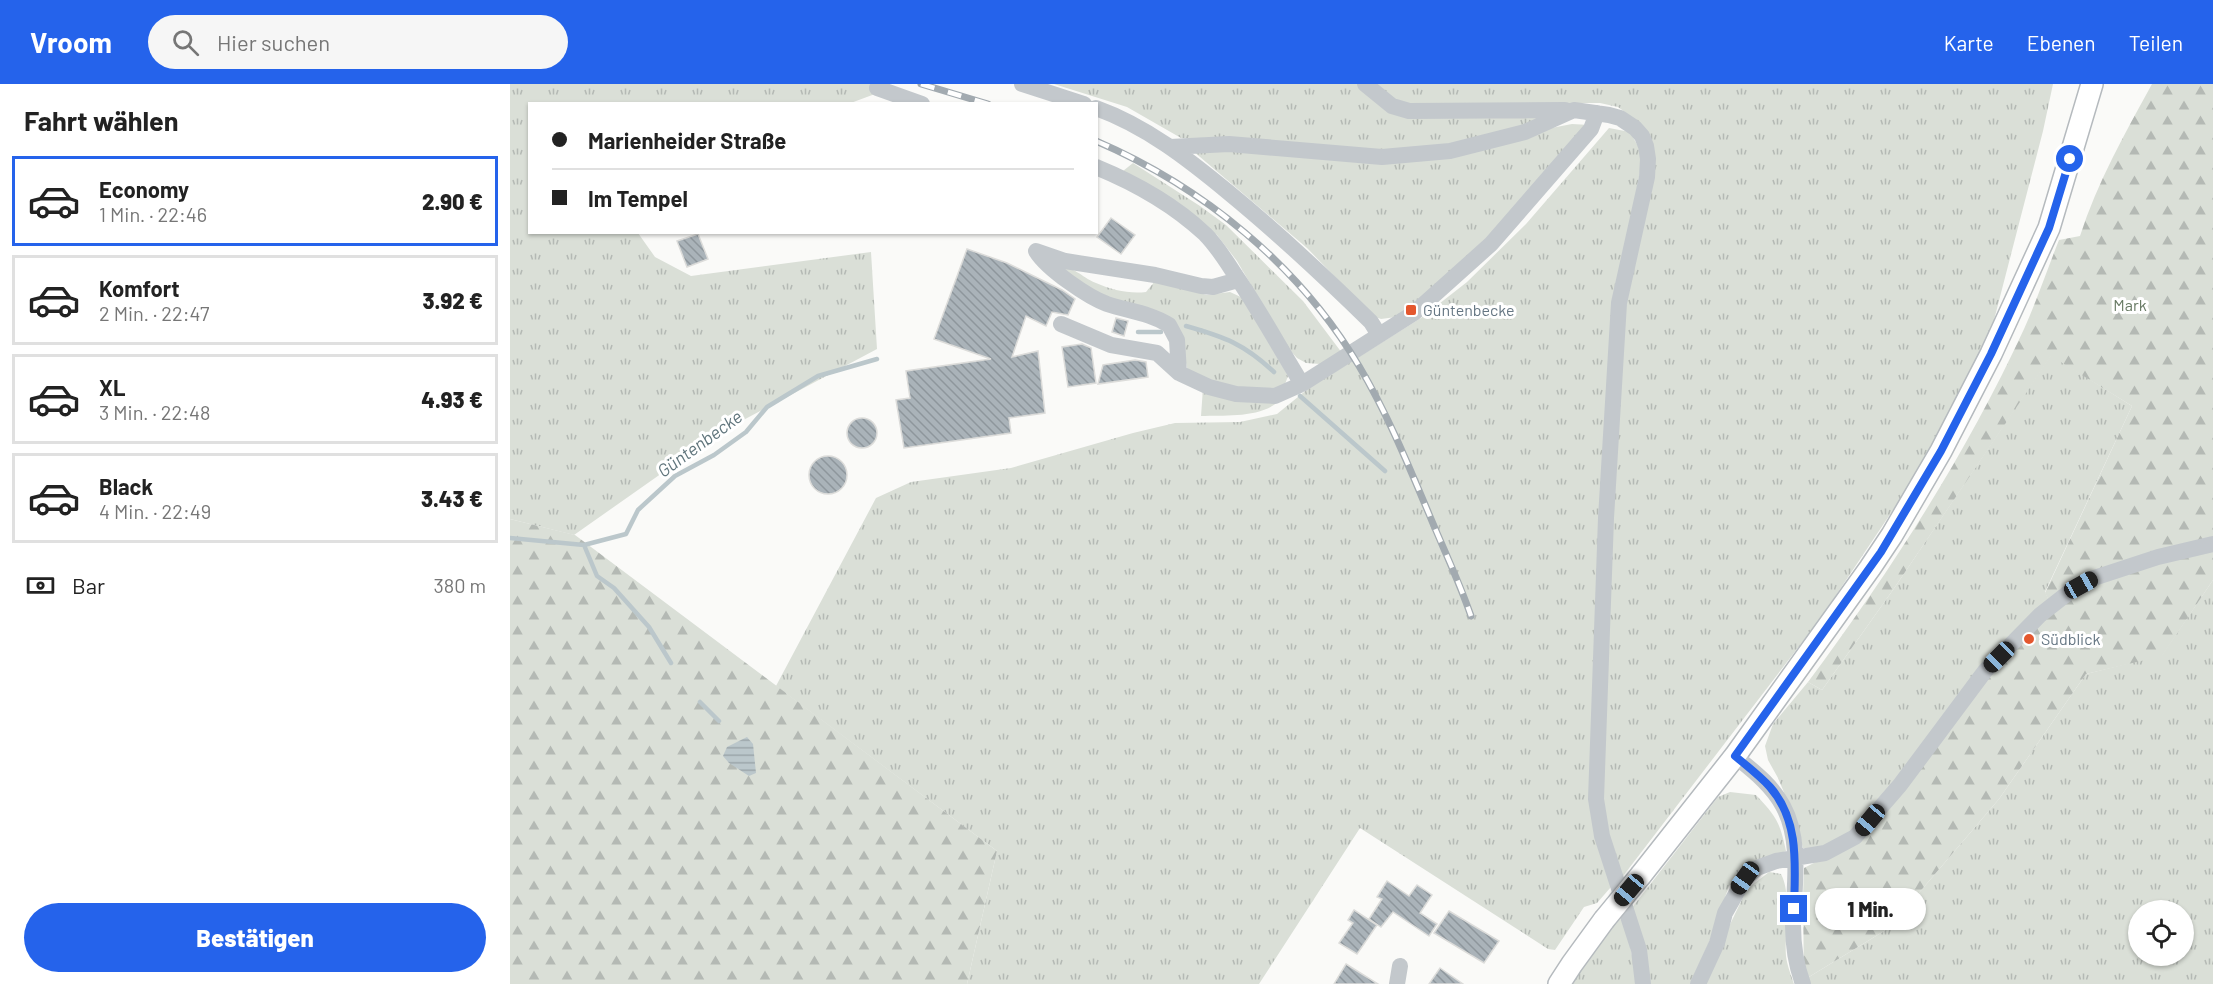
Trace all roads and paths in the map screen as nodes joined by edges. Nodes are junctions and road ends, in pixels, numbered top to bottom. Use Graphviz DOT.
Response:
graph roads {
  1 [pos="1022,84"];
  2 [pos="1365,84"];
  3 [pos="2092,84"];
  4 [pos="877,88"];
  5 [pos="916,102"];
  6 [pos="1078,102"];
  7 [pos="1098,109"];
  8 [pos="1574,110"];
  9 [pos="1497,112"];
  10 [pos="1597,113"];
  11 [pos="1481,143"];
  12 [pos="1170,147"];
  13 [pos="1098,168"];
  14 [pos="1238,280"];
  15 [pos="1061,324"];
  16 [pos="1379,335"];
  17 [pos="1179,373"];
  18 [pos="1302,384"];
  19 [pos="2213,544"];
  20 [pos="1735,756"];
  21 [pos="1795,858"];
  22 [pos="1400,966"];
  23 [pos="1396,984"];
  24 [pos="1559,984"];
  25 [pos="1643,984"];
  26 [pos="1698,984"];
  27 [pos="1803,984"];
  1 -- 6 [label="street"];
  2 -- 9 [label="street"];
  3 -- 20 [label="main road"];
  4 -- 5 [label="street"];
  7 -- 12 [label="street"];
  8 -- 9 [label="street"];
  8 -- 10 [label="street"];
  8 -- 11 [label="street"];
  9 -- 11 [label="street"];
  10 -- 16 [label="street"];
  10 -- 25 [label="street"];
  11 -- 12 [label="street"];
  12 -- 16 [label="street"];
  13 -- 14 [label="street"];
  14 -- 17 [label="street"];
  14 -- 18 [label="street"];
  15 -- 17 [label="street"];
  16 -- 18 [label="street"];
  17 -- 18 [label="street"];
  19 -- 21 [label="street"];
  20 -- 21 [label="street"];
  20 -- 24 [label="main road, bridge"];
  21 -- 26 [label="street"];
  21 -- 27 [label="street"];
  22 -- 23 [label="street"];
}
